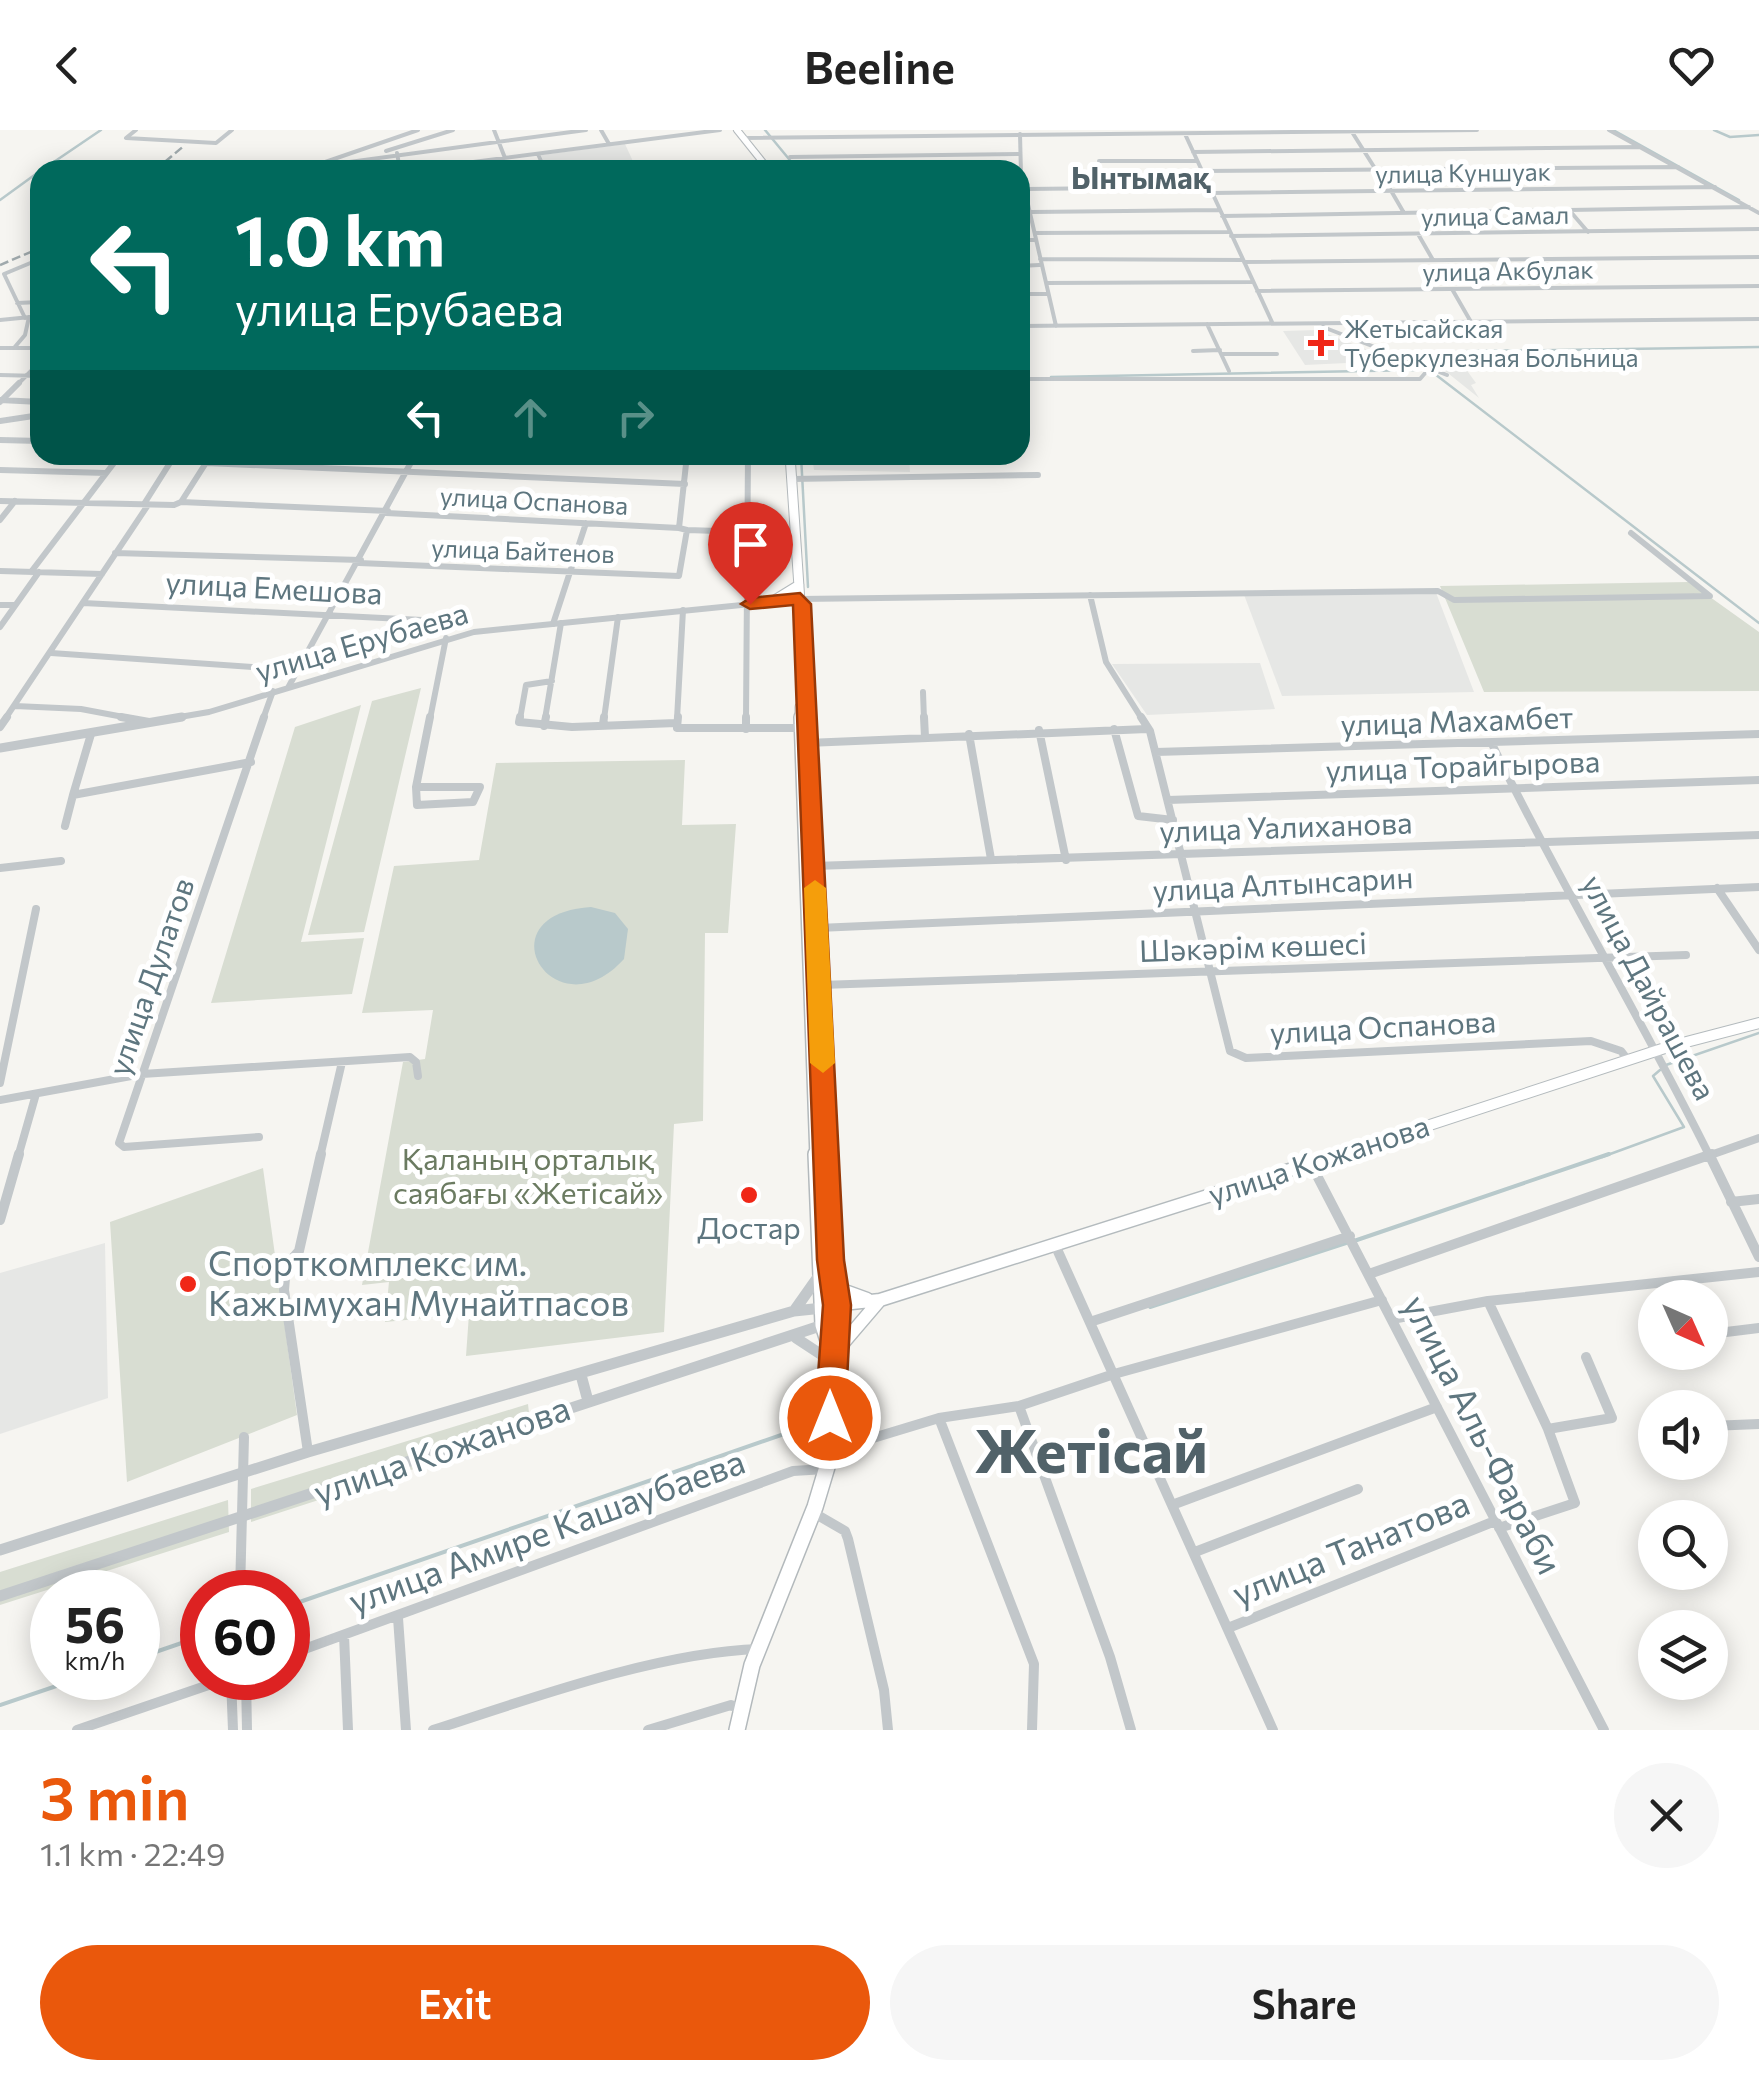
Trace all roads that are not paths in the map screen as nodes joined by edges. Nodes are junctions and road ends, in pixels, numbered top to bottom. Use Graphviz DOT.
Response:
graph roads {
  1 [pos="136,130"];
  2 [pos="232,130"];
  3 [pos="418,130"];
  4 [pos="453,130"];
  5 [pos="494,130"];
  6 [pos="586,130"];
  7 [pos="602,130"];
  8 [pos="720,130"];
  9 [pos="737,130"];
  10 [pos="1476,130"];
  11 [pos="1609,130"];
  12 [pos="1281,131"];
  13 [pos="1102,132"];
  14 [pos="1352,132"];
  15 [pos="924,133"];
  16 [pos="1020,134"];
  17 [pos="1185,134"];
  18 [pos="744,138"];
  19 [pos="499,141"];
  20 [pos="608,144"];
  21 [pos="1641,147"];
  22 [pos="1364,151"];
  23 [pos="1193,152"];
  24 [pos="397,153"];
  25 [pos="538,154"];
  26 [pos="1018,154"];
  27 [pos="386,155"];
  28 [pos="790,157"];
  29 [pos="505,158"];
  30 [pos="331,160"];
  31 [pos="358,160"];
  32 [pos="398,160"];
  33 [pos="492,160"];
  34 [pos="541,160"];
  35 [pos="762,160"];
  36 [pos="1019,160"];
  37 [pos="1099,161"];
  38 [pos="1197,161"];
  39 [pos="1678,167"];
  40 [pos="1377,170"];
  41 [pos="1202,171"];
  42 [pos="1716,187"];
  43 [pos="1210,190"];
  44 [pos="1392,192"];
  45 [pos="1030,194"];
  46 [pos="1748,208"];
  47 [pos="1030,210"];
  48 [pos="1570,211"];
  49 [pos="1220,213"];
  50 [pos="1404,213"];
  51 [pos="1759,213"];
  52 [pos="1032,215"];
  53 [pos="1759,229"];
  54 [pos="1588,232"];
  55 [pos="1230,234"];
  56 [pos="1418,234"];
  57 [pos="1035,237"];
  58 [pos="1030,238"];
  59 [pos="1759,257"];
  60 [pos="1433,260"];
  61 [pos="1243,261"];
  62 [pos="1040,262"];
  63 [pos="30,264"];
  64 [pos="1030,264"];
  65 [pos="1252,282"];
  66 [pos="1046,283"];
  67 [pos="1759,286"];
  68 [pos="1452,289"];
  69 [pos="1257,291"];
  70 [pos="1030,294"];
  71 [pos="1047,294"];
  72 [pos="30,302"];
  73 [pos="17,303"];
  74 [pos="27,317"];
  75 [pos="30,317"];
  76 [pos="0,320"];
  77 [pos="1759,320"];
  78 [pos="1272,322"];
  79 [pos="1472,322"];
  80 [pos="1207,324"];
  81 [pos="1314,324"];
  82 [pos="1030,326"];
  83 [pos="1056,326"];
  84 [pos="0,348"];
  85 [pos="14,348"];
  86 [pos="30,348"];
  87 [pos="1193,350"];
  88 [pos="1221,352"];
  89 [pos="1277,354"];
  90 [pos="1229,371"];
  91 [pos="1430,372"];
  92 [pos="0,374"];
  93 [pos="30,374"];
  94 [pos="1447,375"];
  95 [pos="28,376"];
  96 [pos="1030,379"];
  97 [pos="1,401"];
  98 [pos="30,402"];
  99 [pos="30,416"];
  100 [pos="0,421"];
  101 [pos="0,440"];
  102 [pos="30,440"];
  103 [pos="112,465"];
  104 [pos="169,465"];
  105 [pos="204,465"];
  106 [pos="273,465"];
  107 [pos="410,465"];
  108 [pos="686,465"];
  109 [pos="748,465"];
  110 [pos="793,465"];
  111 [pos="0,470"];
  112 [pos="407,471"];
  113 [pos="106,473"];
  114 [pos="1038,475"];
  115 [pos="798,479"];
  116 [pos="685,484"];
  117 [pos="0,501"];
  118 [pos="15,501"];
  119 [pos="84,502"];
  120 [pos="146,504"];
  121 [pos="178,504"];
  122 [pos="387,512"];
  123 [pos="0,520"];
  124 [pos="586,523"];
  125 [pos="683,529"];
  126 [pos="748,532"];
  127 [pos="1631,534"];
  128 [pos="116,553"];
  129 [pos="360,562"];
  130 [pos="0,571"];
  131 [pos="35,572"];
  132 [pos="102,574"];
  133 [pos="568,574"];
  134 [pos="799,585"];
  135 [pos="1090,595"];
  136 [pos="773,601"];
  137 [pos="83,603"];
  138 [pos="750,604"];
  139 [pos="798,604"];
  140 [pos="0,605"];
  141 [pos="15,605"];
  142 [pos="683,610"];
  143 [pos="328,613"];
  144 [pos="618,617"];
  145 [pos="462,622"];
  146 [pos="557,624"];
  147 [pos="0,627"];
  148 [pos="446,638"];
  149 [pos="50,653"];
  150 [pos="296,670"];
  151 [pos="552,682"];
  152 [pos="289,686"];
  153 [pos="273,691"];
  154 [pos="923,692"];
  155 [pos="16,706"];
  156 [pos="153,724"];
  157 [pos="604,725"];
  158 [pos="544,726"];
  159 [pos="677,726"];
  160 [pos="0,727"];
  161 [pos="804,728"];
  162 [pos="1114,728"];
  163 [pos="746,729"];
  164 [pos="1147,729"];
  165 [pos="1039,730"];
  166 [pos="90,734"];
  167 [pos="968,734"];
  168 [pos="1759,734"];
  169 [pos="925,736"];
  170 [pos="805,743"];
  171 [pos="1492,744"];
  172 [pos="0,748"];
  173 [pos="1156,752"];
  174 [pos="251,762"];
  175 [pos="1759,780"];
  176 [pos="416,787"];
  177 [pos="1512,788"];
  178 [pos="73,794"];
  179 [pos="1168,800"];
  180 [pos="1173,820"];
  181 [pos="65,826"];
  182 [pos="1759,835"];
  183 [pos="1539,841"];
  184 [pos="1182,855"];
  185 [pos="990,859"];
  186 [pos="1066,860"];
  187 [pos="60,861"];
  188 [pos="809,867"];
  189 [pos="0,868"];
  190 [pos="1759,887"];
  191 [pos="1717,888"];
  192 [pos="1571,895"];
  193 [pos="36,909"];
  194 [pos="1196,911"];
  195 [pos="813,929"];
  196 [pos="1759,950"];
  197 [pos="1686,954"];
  198 [pos="1607,957"];
  199 [pos="1211,972"];
  200 [pos="821,985"];
  201 [pos="1759,1022"];
  202 [pos="1656,1051"];
  203 [pos="1628,1060"];
  204 [pos="342,1062"];
  205 [pos="142,1074"];
  206 [pos="418,1076"];
  207 [pos="0,1083"];
  208 [pos="36,1094"];
  209 [pos="0,1100"];
  210 [pos="259,1137"];
  211 [pos="1759,1138"];
  212 [pos="1708,1156"];
  213 [pos="1312,1166"];
  214 [pos="1759,1200"];
  215 [pos="1730,1202"];
  216 [pos="0,1220"];
  217 [pos="1350,1236"];
  218 [pos="1056,1247"];
  219 [pos="1759,1257"];
  220 [pos="1759,1272"];
  221 [pos="1369,1274"];
  222 [pos="827,1275"];
  223 [pos="1382,1300"];
  224 [pos="1488,1300"];
  225 [pos="871,1304"];
  226 [pos="794,1312"];
  227 [pos="830,1315"];
  228 [pos="1392,1318"];
  229 [pos="1090,1322"];
  230 [pos="1759,1328"];
  231 [pos="1728,1332"];
  232 [pos="796,1338"];
  233 [pos="831,1357"];
  234 [pos="1586,1357"];
  235 [pos="1114,1374"];
  236 [pos="581,1375"];
  237 [pos="588,1402"];
  238 [pos="1019,1406"];
  239 [pos="1437,1407"];
  240 [pos="938,1418"];
  241 [pos="1759,1424"];
  242 [pos="1728,1425"];
  243 [pos="1548,1429"];
  244 [pos="244,1438"];
  245 [pos="308,1452"];
  246 [pos="829,1460"];
  247 [pos="241,1474"];
  248 [pos="1358,1489"];
  249 [pos="1172,1505"];
  250 [pos="814,1513"];
  251 [pos="240,1519"];
  252 [pos="1497,1524"];
  253 [pos="0,1550"];
  254 [pos="1195,1552"];
  255 [pos="240,1570"];
  256 [pos="0,1596"];
  257 [pos="398,1618"];
  258 [pos="1228,1628"];
  259 [pos="344,1635"];
  260 [pos="310,1648"];
  261 [pos="759,1649"];
  262 [pos="180,1695"];
  263 [pos="231,1700"];
  264 [pos="246,1700"];
  265 [pos="739,1709"];
  266 [pos="76,1730"];
  267 [pos="233,1730"];
  268 [pos="247,1730"];
  269 [pos="348,1730"];
  270 [pos="406,1730"];
  271 [pos="434,1730"];
  272 [pos="648,1730"];
  273 [pos="736,1730"];
  274 [pos="888,1730"];
  275 [pos="1032,1730"];
  276 [pos="1131,1730"];
  277 [pos="1273,1730"];
  278 [pos="1604,1730"];
  1 -- 2 [label="street"];
  3 -- 30 [label="street"];
  4 -- 27 [label="street"];
  5 -- 19 [label="street"];
  6 -- 19 [label="street"];
  7 -- 20 [label="street"];
  8 -- 20 [label="street"];
  9 -- 18 [label="main road"];
  10 -- 14 [label="street"];
  11 -- 21 [label="street"];
  12 -- 14 [label="street"];
  12 -- 17 [label="street"];
  13 -- 16 [label="street"];
  13 -- 17 [label="street"];
  14 -- 22 [label="street"];
  15 -- 16 [label="street"];
  15 -- 18 [label="street"];
  16 -- 26 [label="street"];
  17 -- 23 [label="street"];
  18 -- 35 [label="main road"];
  19 -- 24 [label="street"];
  19 -- 29 [label="street"];
  20 -- 25 [label="street"];
  21 -- 22 [label="street"];
  21 -- 39 [label="street"];
  22 -- 23 [label="street"];
  22 -- 40 [label="street"];
  23 -- 38 [label="street"];
  24 -- 27 [label="street"];
  24 -- 32 [label="street"];
  25 -- 29 [label="street"];
  25 -- 34 [label="street"];
  26 -- 28 [label="street"];
  26 -- 36 [label="street"];
  27 -- 31 [label="street"];
  29 -- 33 [label="street"];
  37 -- 38 [label="street"];
  38 -- 41 [label="street"];
  39 -- 40 [label="street"];
  39 -- 42 [label="street"];
  40 -- 41 [label="street"];
  40 -- 44 [label="street"];
  41 -- 43 [label="street"];
  42 -- 44 [label="street, улица Куншуак"];
  42 -- 46 [label="street"];
  43 -- 44 [label="street, улица Куншуак"];
  43 -- 45 [label="street, улица Куншуак"];
  43 -- 49 [label="street"];
  44 -- 50 [label="street"];
  46 -- 48 [label="street"];
  46 -- 51 [label="street"];
  47 -- 52 [label="street"];
  48 -- 50 [label="street"];
  48 -- 54 [label="street"];
  49 -- 50 [label="street"];
  49 -- 52 [label="street"];
  49 -- 55 [label="street"];
  52 -- 57 [label="street"];
  53 -- 54 [label="street, улица Самал"];
  54 -- 56 [label="street, улица Самал"];
  55 -- 56 [label="street, улица Самал"];
  55 -- 57 [label="street, улица Самал"];
  55 -- 61 [label="street"];
  56 -- 60 [label="street"];
  57 -- 58 [label="street"];
  57 -- 62 [label="street"];
  59 -- 60 [label="street"];
  60 -- 61 [label="street"];
  61 -- 62 [label="street"];
  61 -- 65 [label="street"];
  62 -- 64 [label="street"];
  62 -- 66 [label="street"];
  63 -- 73 [label="street"];
  65 -- 66 [label="street"];
  65 -- 69 [label="street"];
  66 -- 71 [label="street"];
  67 -- 68 [label="street, улица Акбулак"];
  68 -- 69 [label="street, улица Акбулак"];
  68 -- 79 [label="street"];
  69 -- 78 [label="street"];
  70 -- 71 [label="street"];
  71 -- 83 [label="street"];
  72 -- 73 [label="street"];
  73 -- 74 [label="street"];
  74 -- 75 [label="street"];
  74 -- 76 [label="street"];
  74 -- 85 [label="street"];
  77 -- 79 [label="street"];
  78 -- 80 [label="street"];
  78 -- 81 [label="street"];
  79 -- 81 [label="street"];
  80 -- 83 [label="street"];
  80 -- 88 [label="street"];
  81 -- 91 [label="street"];
  82 -- 83 [label="street"];
  84 -- 85 [label="street"];
  85 -- 86 [label="street"];
  87 -- 88 [label="street"];
  88 -- 89 [label="street"];
  88 -- 90 [label="street"];
  91 -- 94 [label="street"];
  91 -- 96 [label="street"];
  92 -- 95 [label="street"];
  93 -- 95 [label="street"];
  95 -- 97 [label="street"];
  97 -- 98 [label="street"];
  99 -- 100 [label="street"];
  101 -- 102 [label="street"];
  103 -- 113 [label="street"];
  104 -- 120 [label="street"];
  105 -- 121 [label="street"];
  106 -- 112 [label="street"];
  107 -- 112 [label="street"];
  108 -- 116 [label="street"];
  109 -- 126 [label="street"];
  110 -- 115 [label="main road"];
  111 -- 113 [label="street"];
  112 -- 116 [label="street"];
  112 -- 122 [label="street"];
  113 -- 119 [label="street"];
  114 -- 115 [label="street"];
  115 -- 134 [label="main road"];
  116 -- 125 [label="street"];
  117 -- 118 [label="street"];
  118 -- 119 [label="street"];
  118 -- 123 [label="street"];
  119 -- 120 [label="street"];
  119 -- 131 [label="street"];
  120 -- 121 [label="street, улица Оспанова"];
  120 -- 128 [label="street"];
  121 -- 122 [label="street, улица Оспанова"];
  122 -- 124 [label="street, улица Оспанова"];
  122 -- 129 [label="street"];
  124 -- 125 [label="street, улица Оспанова"];
  124 -- 133 [label="street"];
  125 -- 126 [label="street, улица Оспанова"];
  125 -- 133 [label="street, улица Байтенов"];
  126 -- 138 [label="street"];
  127 -- 135 [label="street"];
  128 -- 129 [label="street, улица Байтенов"];
  128 -- 132 [label="street"];
  129 -- 133 [label="street, улица Байтенов"];
  129 -- 143 [label="street"];
  130 -- 131 [label="street"];
  131 -- 132 [label="street"];
  131 -- 141 [label="street"];
  132 -- 137 [label="street"];
  133 -- 146 [label="street"];
  134 -- 136 [label="main road"];
  134 -- 139 [label="main road"];
  135 -- 139 [label="street"];
  135 -- 164 [label="street, улица Оспанова"];
  136 -- 138 [label="street, улица Ерубаева"];
  136 -- 139 [label="main road"];
  137 -- 143 [label="street, улица Емешова"];
  137 -- 149 [label="street"];
  138 -- 142 [label="street, улица Ерубаева"];
  138 -- 163 [label="street"];
  139 -- 161 [label="main road"];
  140 -- 141 [label="street"];
  141 -- 147 [label="street"];
  142 -- 144 [label="street, улица Ерубаева"];
  142 -- 159 [label="street"];
  143 -- 145 [label="street, улица Емешова"];
  143 -- 150 [label="street"];
  144 -- 146 [label="street, улица Ерубаева"];
  144 -- 157 [label="street"];
  146 -- 148 [label="street, улица Ерубаева"];
  146 -- 151 [label="street"];
  148 -- 152 [label="street, улица Ерубаева"];
  148 -- 176 [label="street"];
  149 -- 150 [label="street"];
  149 -- 155 [label="street"];
  150 -- 152 [label="street"];
  151 -- 158 [label="street"];
  151 -- 158 [label="street"];
  152 -- 153 [label="street, улица Ерубаева"];
  153 -- 156 [label="street, улица Ерубаева"];
  153 -- 174 [label="street, улица Дулатов"];
  154 -- 169 [label="street"];
  155 -- 156 [label="street"];
  155 -- 160 [label="street"];
  156 -- 166 [label="street, улица Ерубаева"];
  157 -- 158 [label="street"];
  157 -- 159 [label="street"];
  159 -- 163 [label="street"];
  161 -- 163 [label="street"];
  161 -- 170 [label="main road"];
  162 -- 164 [label="street"];
  162 -- 165 [label="street"];
  162 -- 180 [label="street"];
  164 -- 173 [label="street, улица Оспанова"];
  165 -- 167 [label="street"];
  165 -- 186 [label="street"];
  166 -- 172 [label="street, улица Ерубаева"];
  166 -- 178 [label="street"];
  167 -- 169 [label="street"];
  167 -- 185 [label="street"];
  168 -- 171 [label="street, улица Махамбет"];
  169 -- 170 [label="street"];
  170 -- 188 [label="main road"];
  171 -- 173 [label="street, улица Махамбет"];
  171 -- 177 [label="street, улица Дайрашева"];
  173 -- 179 [label="street, улица Оспанова"];
  174 -- 178 [label="street"];
  174 -- 205 [label="street, улица Дулатов"];
  175 -- 177 [label="street, улица Торайгырова"];
  176 -- 176 [label="street"];
  177 -- 179 [label="street, улица Торайгырова"];
  177 -- 183 [label="street, улица Дайрашева"];
  178 -- 181 [label="street"];
  179 -- 180 [label="street, улица Оспанова"];
  180 -- 184 [label="street, улица Оспанова"];
  182 -- 183 [label="street, улица Уалиханова"];
  183 -- 184 [label="street, улица Уалиханова"];
  183 -- 192 [label="street, улица Дайрашева"];
  184 -- 186 [label="street, улица Уалиханова"];
  184 -- 194 [label="street, улица Оспанова"];
  185 -- 186 [label="street, улица Уалиханова"];
  185 -- 188 [label="street, улица Уалиханова"];
  187 -- 189 [label="street"];
  188 -- 195 [label="main road"];
  190 -- 191 [label="street, улица Алтынсарин"];
  191 -- 192 [label="street, улица Алтынсарин"];
  191 -- 196 [label="street"];
  192 -- 194 [label="street, улица Алтынсарин"];
  192 -- 198 [label="street, улица Дайрашева"];
  193 -- 207 [label="street"];
  194 -- 195 [label="street, улица Алтынсарин"];
  194 -- 199 [label="street, улица Оспанова"];
  195 -- 200 [label="main road"];
  195 -- 222 [label="main road"];
  197 -- 198 [label="street, Шәкәрім көшесі"];
  198 -- 199 [label="street, Шәкәрім көшесі"];
  198 -- 202 [label="street, улица Дайрашева"];
  199 -- 200 [label="street, Шәкәрім көшесі"];
  199 -- 203 [label="street, улица Оспанова"];
  200 -- 222 [label="main road"];
  201 -- 202 [label="main road, улица Кожанова"];
  202 -- 203 [label="main road, улица Кожанова"];
  202 -- 212 [label="street, улица Дайрашева"];
  203 -- 213 [label="main road, улица Кожанова"];
  204 -- 205 [label="street"];
  204 -- 206 [label="street"];
  204 -- 245 [label="street"];
  205 -- 208 [label="street"];
  205 -- 210 [label="street, улица Дулатов"];
  208 -- 209 [label="street"];
  208 -- 216 [label="street"];
  211 -- 212 [label="street"];
  212 -- 215 [label="street, улица Дайрашева"];
  212 -- 221 [label="street"];
  213 -- 217 [label="street, улица Аль-Фараби"];
  213 -- 218 [label="main road, улица Кожанова"];
  214 -- 215 [label="street"];
  215 -- 219 [label="street, улица Дайрашева"];
  217 -- 221 [label="street, улица Аль-Фараби"];
  217 -- 229 [label="street"];
  218 -- 225 [label="main road, улица Кожанова"];
  218 -- 229 [label="street"];
  220 -- 224 [label="street"];
  221 -- 223 [label="street, улица Аль-Фараби"];
  222 -- 225 [label="main road"];
  222 -- 226 [label="street"];
  222 -- 227 [label="main road"];
  223 -- 228 [label="street, улица Аль-Фараби"];
  223 -- 235 [label="street, улица Амире Кашаубаева"];
  224 -- 228 [label="street"];
  224 -- 243 [label="street"];
  225 -- 227 [label="main road, улица Кожанова"];
  225 -- 233 [label="main road"];
  226 -- 227 [label="street, улица Кожанова"];
  226 -- 236 [label="street, улица Кожанова"];
  227 -- 232 [label="street, улица Кожанова"];
  227 -- 233 [label="main road"];
  228 -- 239 [label="street, улица Аль-Фараби"];
  229 -- 235 [label="street"];
  230 -- 231 [label="street"];
  232 -- 233 [label="street"];
  232 -- 237 [label="street, улица Кожанова"];
  233 -- 246 [label="main road"];
  234 -- 243 [label="street"];
  235 -- 238 [label="street, улица Амире Кашаубаева"];
  235 -- 249 [label="street"];
  236 -- 237 [label="street"];
  236 -- 245 [label="street, улица Кожанова"];
  237 -- 251 [label="street, улица Кожанова"];
  238 -- 240 [label="street, улица Амире Кашаубаева"];
  238 -- 276 [label="street"];
  239 -- 249 [label="street"];
  239 -- 252 [label="street, улица Аль-Фараби"];
  240 -- 246 [label="street, улица Амире Кашаубаева"];
  240 -- 275 [label="street"];
  241 -- 242 [label="street"];
  243 -- 252 [label="street, улица Танатова"];
  244 -- 247 [label="street"];
  245 -- 247 [label="street, улица Кожанова"];
  246 -- 250 [label="main road"];
  246 -- 257 [label="street, улица Амире Кашаубаева"];
  247 -- 251 [label="street"];
  247 -- 253 [label="street, улица Кожанова"];
  248 -- 254 [label="street"];
  249 -- 254 [label="street"];
  250 -- 261 [label="main road"];
  250 -- 274 [label="street"];
  251 -- 255 [label="street"];
  251 -- 256 [label="street, улица Кожанова"];
  252 -- 258 [label="street, улица Танатова"];
  252 -- 278 [label="street, улица Аль-Фараби"];
  254 -- 258 [label="street"];
  257 -- 259 [label="street, улица Амире Кашаубаева"];
  257 -- 270 [label="street"];
  258 -- 277 [label="street"];
  259 -- 260 [label="street, улица Амире Кашаубаева"];
  259 -- 269 [label="street"];
  261 -- 265 [label="main road"];
  261 -- 271 [label="street"];
  262 -- 266 [label="street"];
  263 -- 267 [label="street"];
  264 -- 268 [label="street"];
  265 -- 272 [label="street"];
  265 -- 273 [label="main road"];
}
